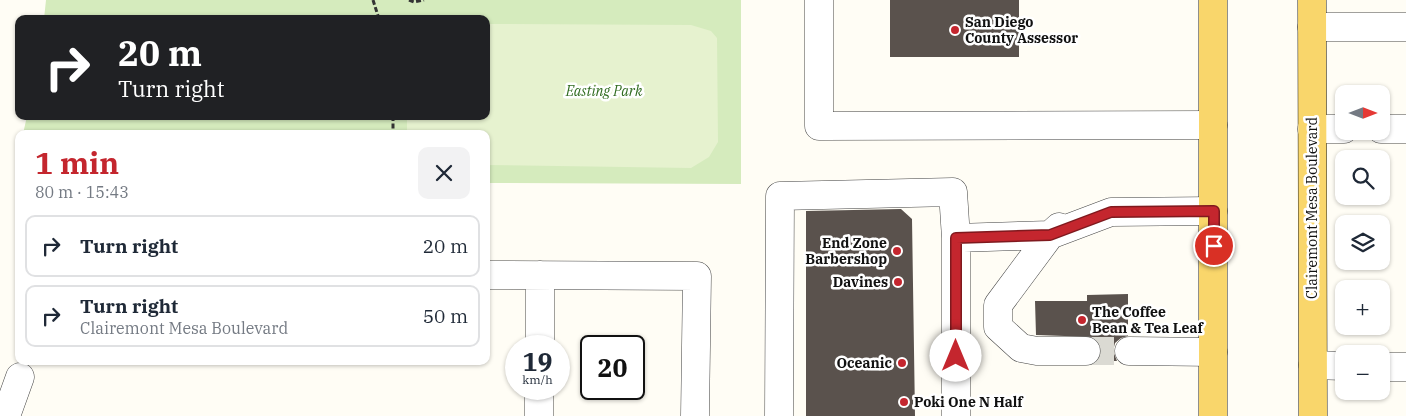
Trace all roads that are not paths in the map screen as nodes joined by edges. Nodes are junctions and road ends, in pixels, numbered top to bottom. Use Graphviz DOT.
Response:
graph roads {
  1 [pos="818,0"];
  2 [pos="1214,0"];
  3 [pos="1312,0"];
  4 [pos="1312,27"];
  5 [pos="1406,27"];
  6 [pos="1214,125"];
  7 [pos="1312,129"];
  8 [pos="1335,129"];
  9 [pos="1390,129"];
  10 [pos="1406,129"];
  11 [pos="1214,211"];
  12 [pos="1050,235"];
  13 [pos="956,238"];
  14 [pos="490,275"];
  15 [pos="540,275"];
  16 [pos="540,335"];
  17 [pos="1086,351"];
  18 [pos="1128,351"];
  19 [pos="1214,352"];
  20 [pos="1313,366"];
  21 [pos="1335,366"];
  22 [pos="1390,367"];
  23 [pos="1406,367"];
  24 [pos="16,370"];
  25 [pos="539,400"];
  26 [pos="6,416"];
  27 [pos="539,416"];
  28 [pos="695,416"];
  29 [pos="779,416"];
  30 [pos="956,416"];
  31 [pos="1214,416"];
  32 [pos="1313,416"];
  1 -- 6 [label="lane"];
  2 -- 6 [label="main road"];
  3 -- 4 [label="main road, Clairemont Mesa Boulevard"];
  4 -- 5 [label="lane"];
  4 -- 7 [label="main road, Clairemont Mesa Boulevard"];
  6 -- 11 [label="main road"];
  7 -- 8 [label="lane"];
  7 -- 20 [label="main road, Clairemont Mesa Boulevard"];
  9 -- 10 [label="lane"];
  11 -- 12 [label="lane"];
  11 -- 19 [label="main road"];
  12 -- 13 [label="lane"];
  12 -- 17 [label="lane"];
  13 -- 29 [label="lane"];
  13 -- 30 [label="lane"];
  14 -- 15 [label="lane"];
  15 -- 16 [label="lane"];
  15 -- 28 [label="lane"];
  18 -- 19 [label="lane"];
  19 -- 31 [label="main road"];
  20 -- 21 [label="lane"];
  20 -- 32 [label="main road, Clairemont Mesa Boulevard"];
  22 -- 23 [label="lane"];
  24 -- 26 [label="lane"];
  25 -- 27 [label="lane"];
}
